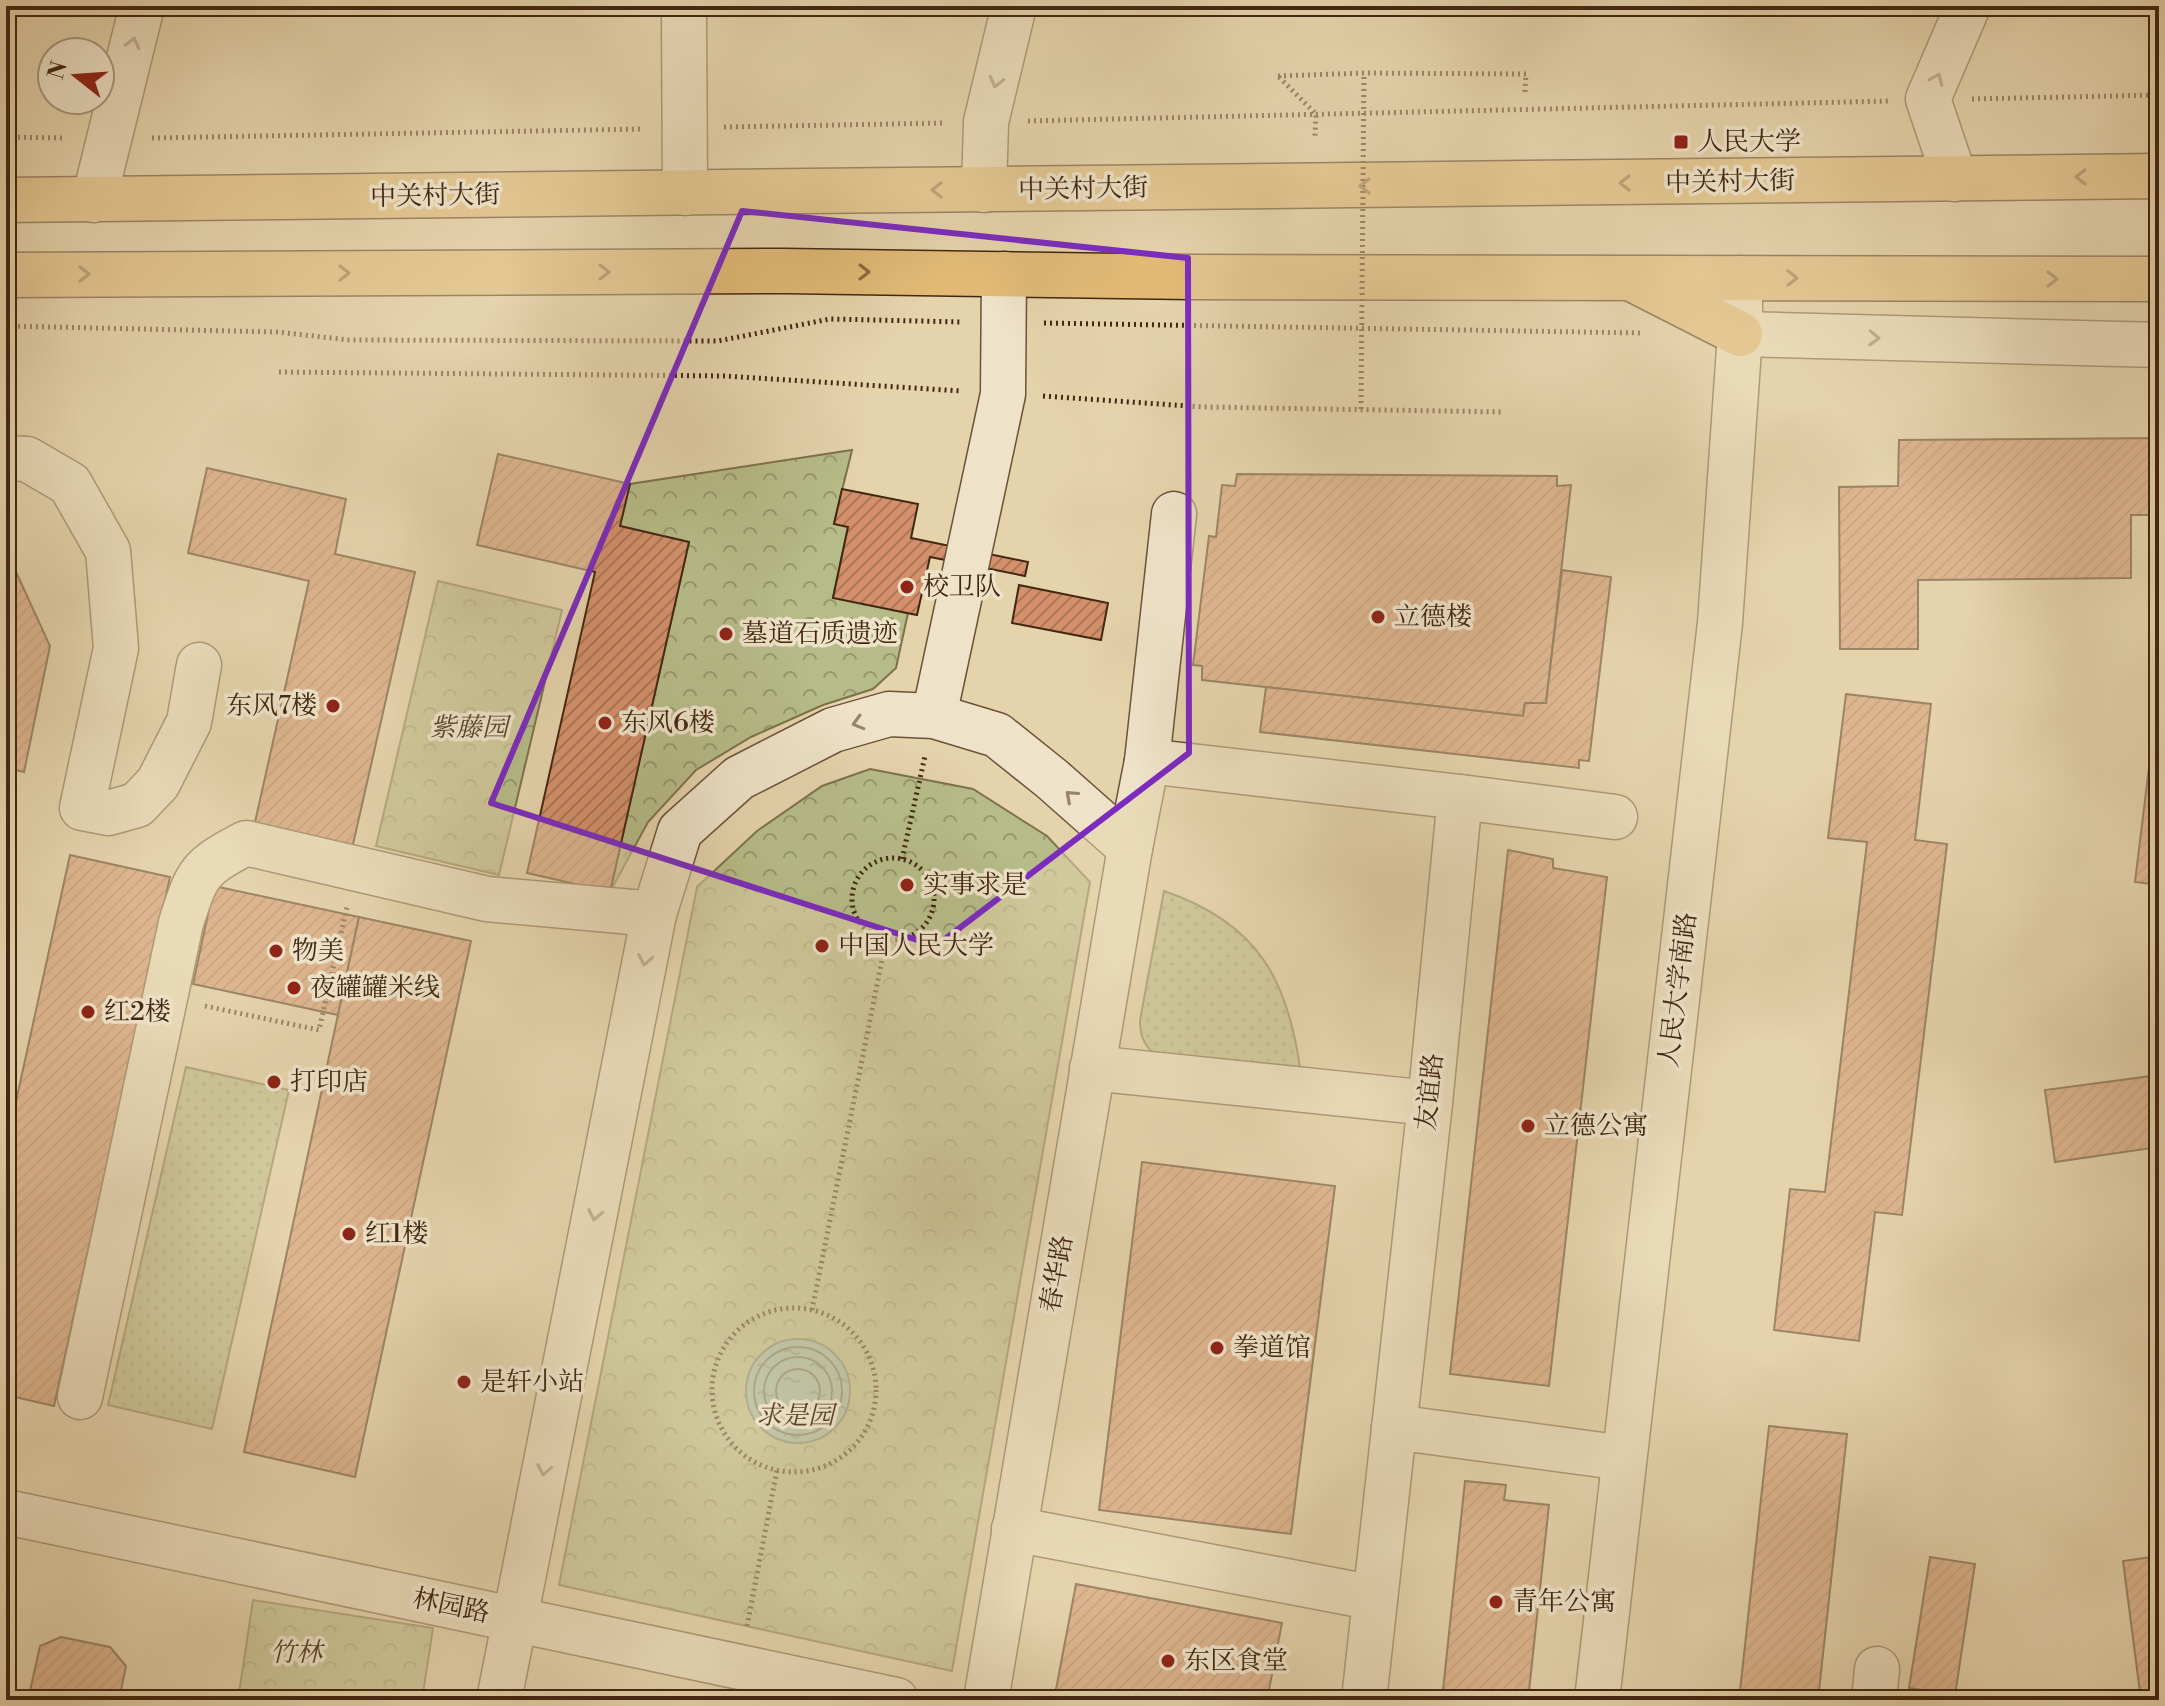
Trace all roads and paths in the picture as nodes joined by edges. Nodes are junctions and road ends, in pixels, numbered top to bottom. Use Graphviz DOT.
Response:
graph roads {
  1 [pos="142,6"];
  2 [pos="1014,6"];
  3 [pos="1968,6"];
  4 [pos="684,15"];
  5 [pos="1364,73"];
  6 [pos="1525,92"];
  7 [pos="2159,95"];
  8 [pos="1928,99"];
  9 [pos="1316,114"];
  10 [pos="986,122"];
  11 [pos="685,128"];
  12 [pos="1315,136"];
  13 [pos="6,137"];
  14 [pos="110,139"];
  15 [pos="2159,176"];
  16 [pos="1955,179"];
  17 [pos="984,190"];
  18 [pos="685,193"];
  19 [pos="6,200"];
  20 [pos="94,200"];
  21 [pos="1004,274"];
  22 [pos="6,275"];
  23 [pos="1630,278"];
  24 [pos="1740,278"];
  25 [pos="2159,279"];
  26 [pos="1003,322"];
  27 [pos="6,326"];
  28 [pos="1646,333"];
  29 [pos="1740,334"];
  30 [pos="2159,345"];
  31 [pos="279,372"];
  32 [pos="1003,394"];
  33 [pos="1361,409"];
  34 [pos="1503,412"];
  35 [pos="6,458"];
  36 [pos="1174,514"];
  37 [pos="199,665"];
  38 [pos="934,716"];
  39 [pos="1147,761"];
  40 [pos="1460,797"];
  41 [pos="1615,817"];
  42 [pos="1130,848"];
  43 [pos="902,859"];
  44 [pos="356,867"];
  45 [pos="654,914"];
  46 [pos="886,940"];
  47 [pos="165,998"];
  48 [pos="1092,1068"];
  49 [pos="1430,1103"];
  50 [pos="812,1310"];
  51 [pos="80,1397"];
  52 [pos="1394,1427"];
  53 [pos="1624,1458"];
  54 [pos="777,1470"];
  55 [pos="6,1512"];
  56 [pos="1014,1529"];
  57 [pos="1375,1598"];
  58 [pos="514,1620"];
  59 [pos="739,1667"];
  60 [pos="499,1700"];
  61 [pos="896,1700"];
  62 [pos="986,1700"];
  63 [pos="1364,1700"];
  64 [pos="1597,1700"];
  14 -- 1 [label="street, one-way"];
  2 -- 10 [label="street, one-way"];
  8 -- 3 [label="street, one-way"];
  4 -- 11 [label="street"];
  5 -- 6 [label="path"];
  5 -- 9 [label="path"];
  5 -- 33 [label="path, bridge"];
  7 -- 8 [label="path"];
  8 -- 9 [label="path"];
  8 -- 16 [label="street"];
  9 -- 10 [label="path"];
  9 -- 12 [label="path"];
  10 -- 11 [label="path"];
  10 -- 17 [label="street"];
  11 -- 14 [label="path"];
  11 -- 18 [label="street"];
  13 -- 14 [label="path"];
  14 -- 20 [label="street"];
  15 -- 16 [label="main road, 中关村大街, one-way"];
  16 -- 17 [label="main road, 中关村大街, one-way"];
  17 -- 18 [label="main road, 中关村大街, one-way"];
  18 -- 20 [label="main road, 中关村大街"];
  19 -- 20 [label="main road, 中关村大街"];
  22 -- 21 [label="main road, one-way"];
  21 -- 23 [label="main road"];
  21 -- 26 [label="street"];
  23 -- 24 [label="main road"];
  23 -- 29 [label="main road"];
  24 -- 25 [label="main road, one-way"];
  24 -- 29 [label="street, 人民大学南路"];
  26 -- 27 [label="path"];
  26 -- 28 [label="path"];
  26 -- 32 [label="street"];
  29 -- 30 [label="street, one-way"];
  29 -- 53 [label="street, 人民大学南路"];
  31 -- 32 [label="path"];
  32 -- 33 [label="path"];
  32 -- 38 [label="street"];
  33 -- 34 [label="path"];
  35 -- 37 [label="street"];
  36 -- 39 [label="street, 春华路"];
  42 -- 38 [label="street, one-way"];
  38 -- 43 [label="path"];
  38 -- 45 [label="street, one-way"];
  39 -- 40 [label="street"];
  39 -- 42 [label="street, 春华路"];
  40 -- 41 [label="street"];
  40 -- 49 [label="street, 友谊路"];
  42 -- 48 [label="street, 春华路"];
  43 -- 46 [label="path"];
  43 -- 46 [label="path"];
  44 -- 45 [label="street"];
  44 -- 47 [label="street"];
  44 -- 47 [label="path"];
  45 -- 58 [label="street, one-way"];
  46 -- 50 [label="path"];
  47 -- 51 [label="street"];
  48 -- 49 [label="street"];
  48 -- 56 [label="street, 春华路"];
  49 -- 52 [label="street, 友谊路"];
  50 -- 54 [label="path"];
  50 -- 54 [label="path"];
  52 -- 53 [label="street"];
  52 -- 57 [label="street, 友谊路"];
  53 -- 64 [label="street, 人民大学南路"];
  54 -- 59 [label="path"];
  55 -- 58 [label="street, 林园路"];
  56 -- 57 [label="street"];
  56 -- 62 [label="street, 春华路"];
  57 -- 63 [label="street, 友谊路"];
  58 -- 59 [label="street, 林园路"];
  58 -- 60 [label="street"];
  59 -- 61 [label="street, 林园路"];
}
